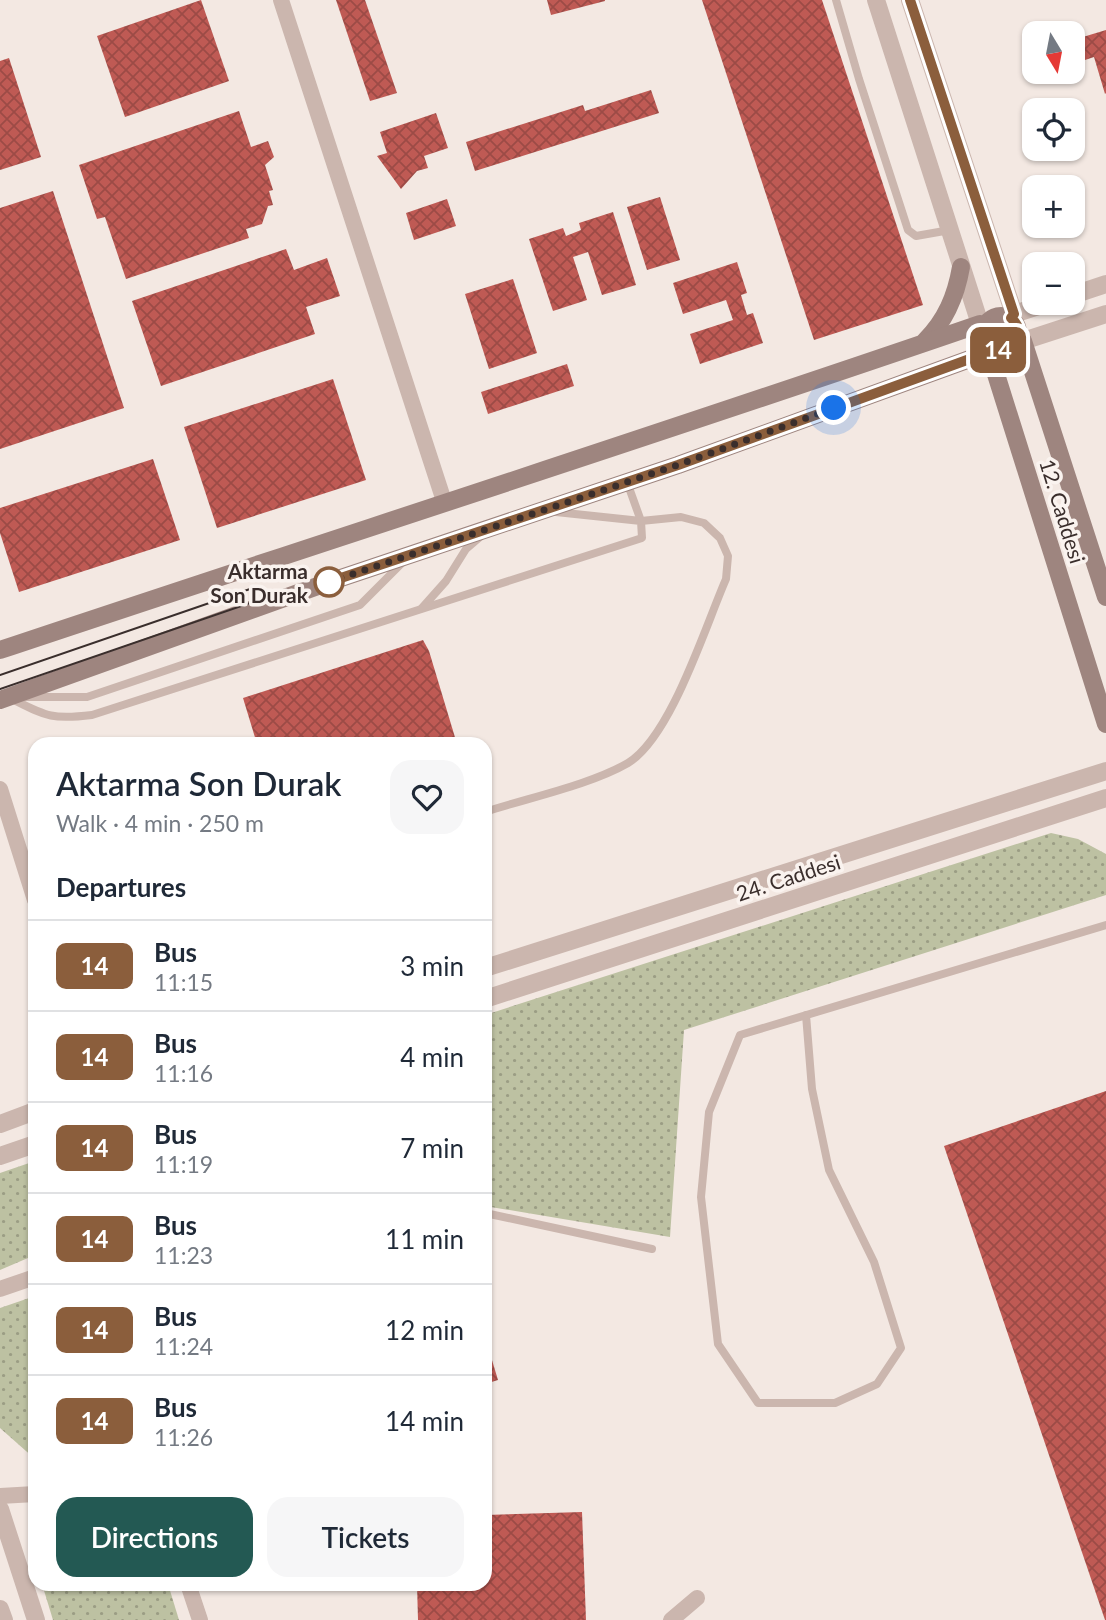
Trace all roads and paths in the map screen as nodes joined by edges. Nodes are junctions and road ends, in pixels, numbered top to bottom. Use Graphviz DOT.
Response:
graph roads {
  1 [pos="281,0"];
  2 [pos="836,0"];
  3 [pos="876,0"];
  4 [pos="910,0"];
  5 [pos="950,230"];
  6 [pos="961,267"];
  7 [pos="1106,284"];
  8 [pos="1085,291"];
  9 [pos="1022,312"];
  10 [pos="1106,314"];
  11 [pos="1012,316"];
  12 [pos="982,325"];
  13 [pos="1020,340"];
  14 [pos="923,344"];
  15 [pos="990,349"];
  16 [pos="627,482"];
  17 [pos="444,501"];
  18 [pos="542,510"];
  19 [pos="641,521"];
  20 [pos="492,527"];
  21 [pos="411,554"];
  22 [pos="1106,597"];
  23 [pos="420,610"];
  24 [pos="0,650"];
  25 [pos="4,699"];
  26 [pos="1106,724"];
  27 [pos="1106,771"];
  28 [pos="0,789"];
  29 [pos="1106,798"];
  30 [pos="492,810"];
  31 [pos="28,878"];
  32 [pos="1106,925"];
  33 [pos="492,966"];
  34 [pos="492,997"];
  35 [pos="806,1015"];
  36 [pos="28,1114"];
  37 [pos="0,1124"];
  38 [pos="28,1146"];
  39 [pos="0,1156"];
  40 [pos="492,1215"];
  41 [pos="652,1249"];
  42 [pos="28,1279"];
  43 [pos="0,1289"];
  44 [pos="28,1494"];
  45 [pos="0,1496"];
  46 [pos="0,1509"];
  47 [pos="190,1591"];
  48 [pos="697,1598"];
  49 [pos="0,1609"];
  50 [pos="4,1620"];
  51 [pos="36,1620"];
  52 [pos="200,1620"];
  53 [pos="671,1620"];
  1 -- 17 [label="street"];
  2 -- 5 [label="lane"];
  3 -- 5 [label="street"];
  4 -- 11 [label="street"];
  5 -- 6 [label="street"];
  6 -- 12 [label="street"];
  6 -- 14 [label="main road"];
  7 -- 8 [label="street"];
  9 -- 11 [label="street"];
  10 -- 13 [label="street"];
  11 -- 12 [label="main road"];
  11 -- 13 [label="main road"];
  12 -- 14 [label="main road"];
  12 -- 15 [label="main road"];
  13 -- 15 [label="main road"];
  13 -- 22 [label="main road, 12. Caddesi"];
  14 -- 17 [label="main road"];
  15 -- 16 [label="main road"];
  15 -- 26 [label="main road, 12. Caddesi"];
  16 -- 18 [label="main road"];
  16 -- 19 [label="lane"];
  17 -- 24 [label="main road"];
  18 -- 19 [label="lane"];
  18 -- 20 [label="main road"];
  19 -- 23 [label="lane"];
  19 -- 30 [label="lane"];
  20 -- 21 [label="main road"];
  20 -- 23 [label="lane"];
  21 -- 25 [label="main road"];
  21 -- 25 [label="lane"];
  23 -- 25 [label="lane"];
  27 -- 33 [label="street, 24. Caddesi"];
  28 -- 31 [label="street"];
  29 -- 34 [label="street, 24. Caddesi"];
  32 -- 35 [label="lane"];
  35 -- 35 [label="lane"];
  36 -- 37 [label="street"];
  38 -- 39 [label="street"];
  40 -- 41 [label="lane"];
  42 -- 43 [label="street"];
  44 -- 45 [label="street"];
  46 -- 51 [label="street"];
  47 -- 52 [label="street"];
  48 -- 53 [label="street"];
  49 -- 50 [label="street"];
}
